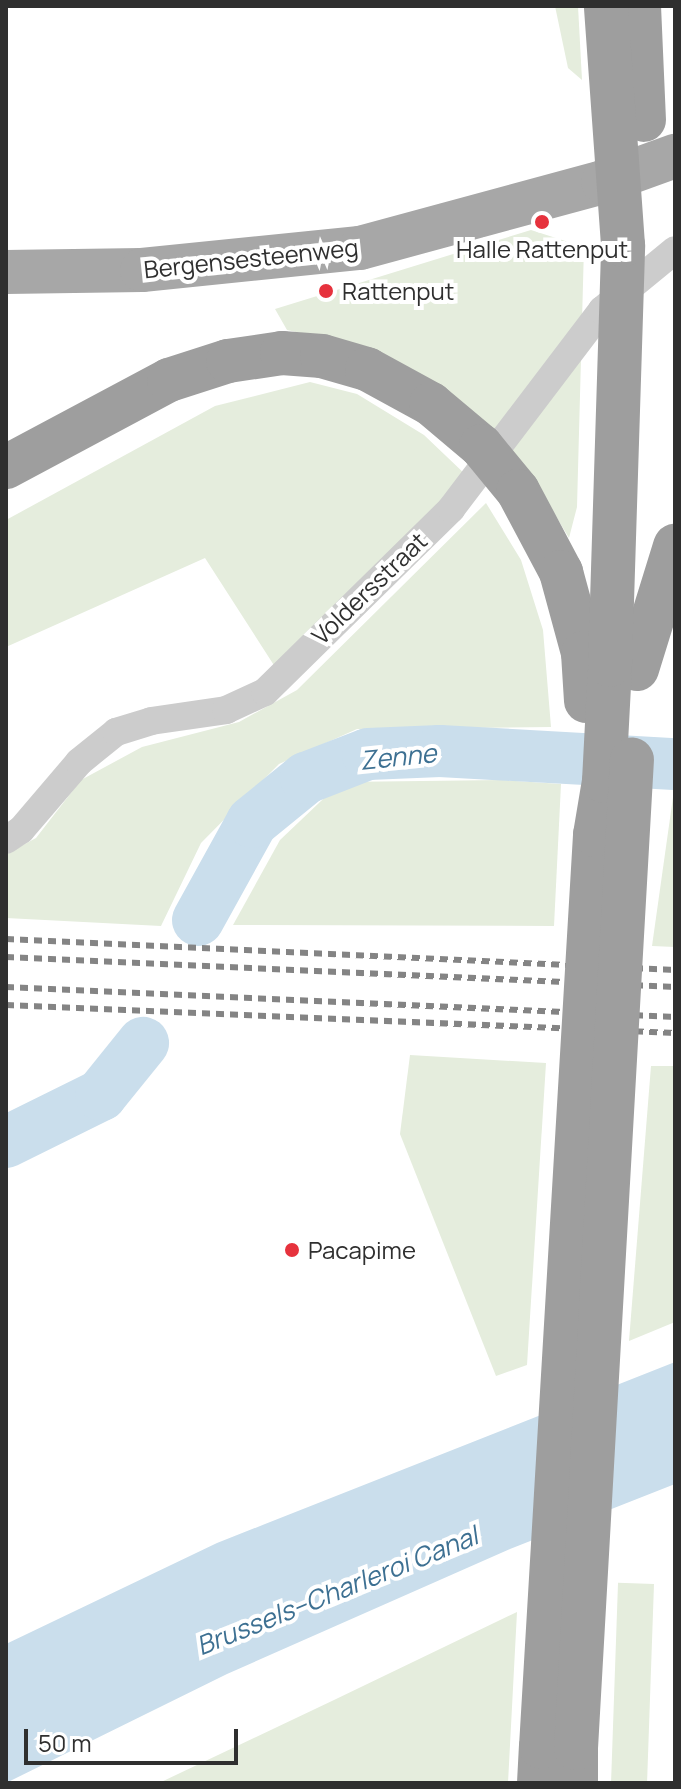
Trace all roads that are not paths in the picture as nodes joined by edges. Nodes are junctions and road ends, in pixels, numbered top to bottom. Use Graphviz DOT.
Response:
graph roads {
  1 [pos="606,6"];
  2 [pos="639,6"];
  3 [pos="675,156"];
  4 [pos="675,250"];
  5 [pos="6,272"];
  6 [pos="6,467"];
  7 [pos="675,546"];
  8 [pos="637,669"];
  9 [pos="595,835"];
  10 [pos="6,840"];
  11 [pos="558,1765"];
  1 -- 9 [label="highway, bridge"];
  2 -- 8 [label="highway"];
  3 -- 5 [label="main road, Bergensesteenweg"];
  4 -- 10 [label="street, Voldersstraat"];
  6 -- 9 [label="highway, bridge"];
  7 -- 8 [label="highway"];
  8 -- 11 [label="highway, bridge"];
  9 -- 11 [label="highway, bridge"];
}
